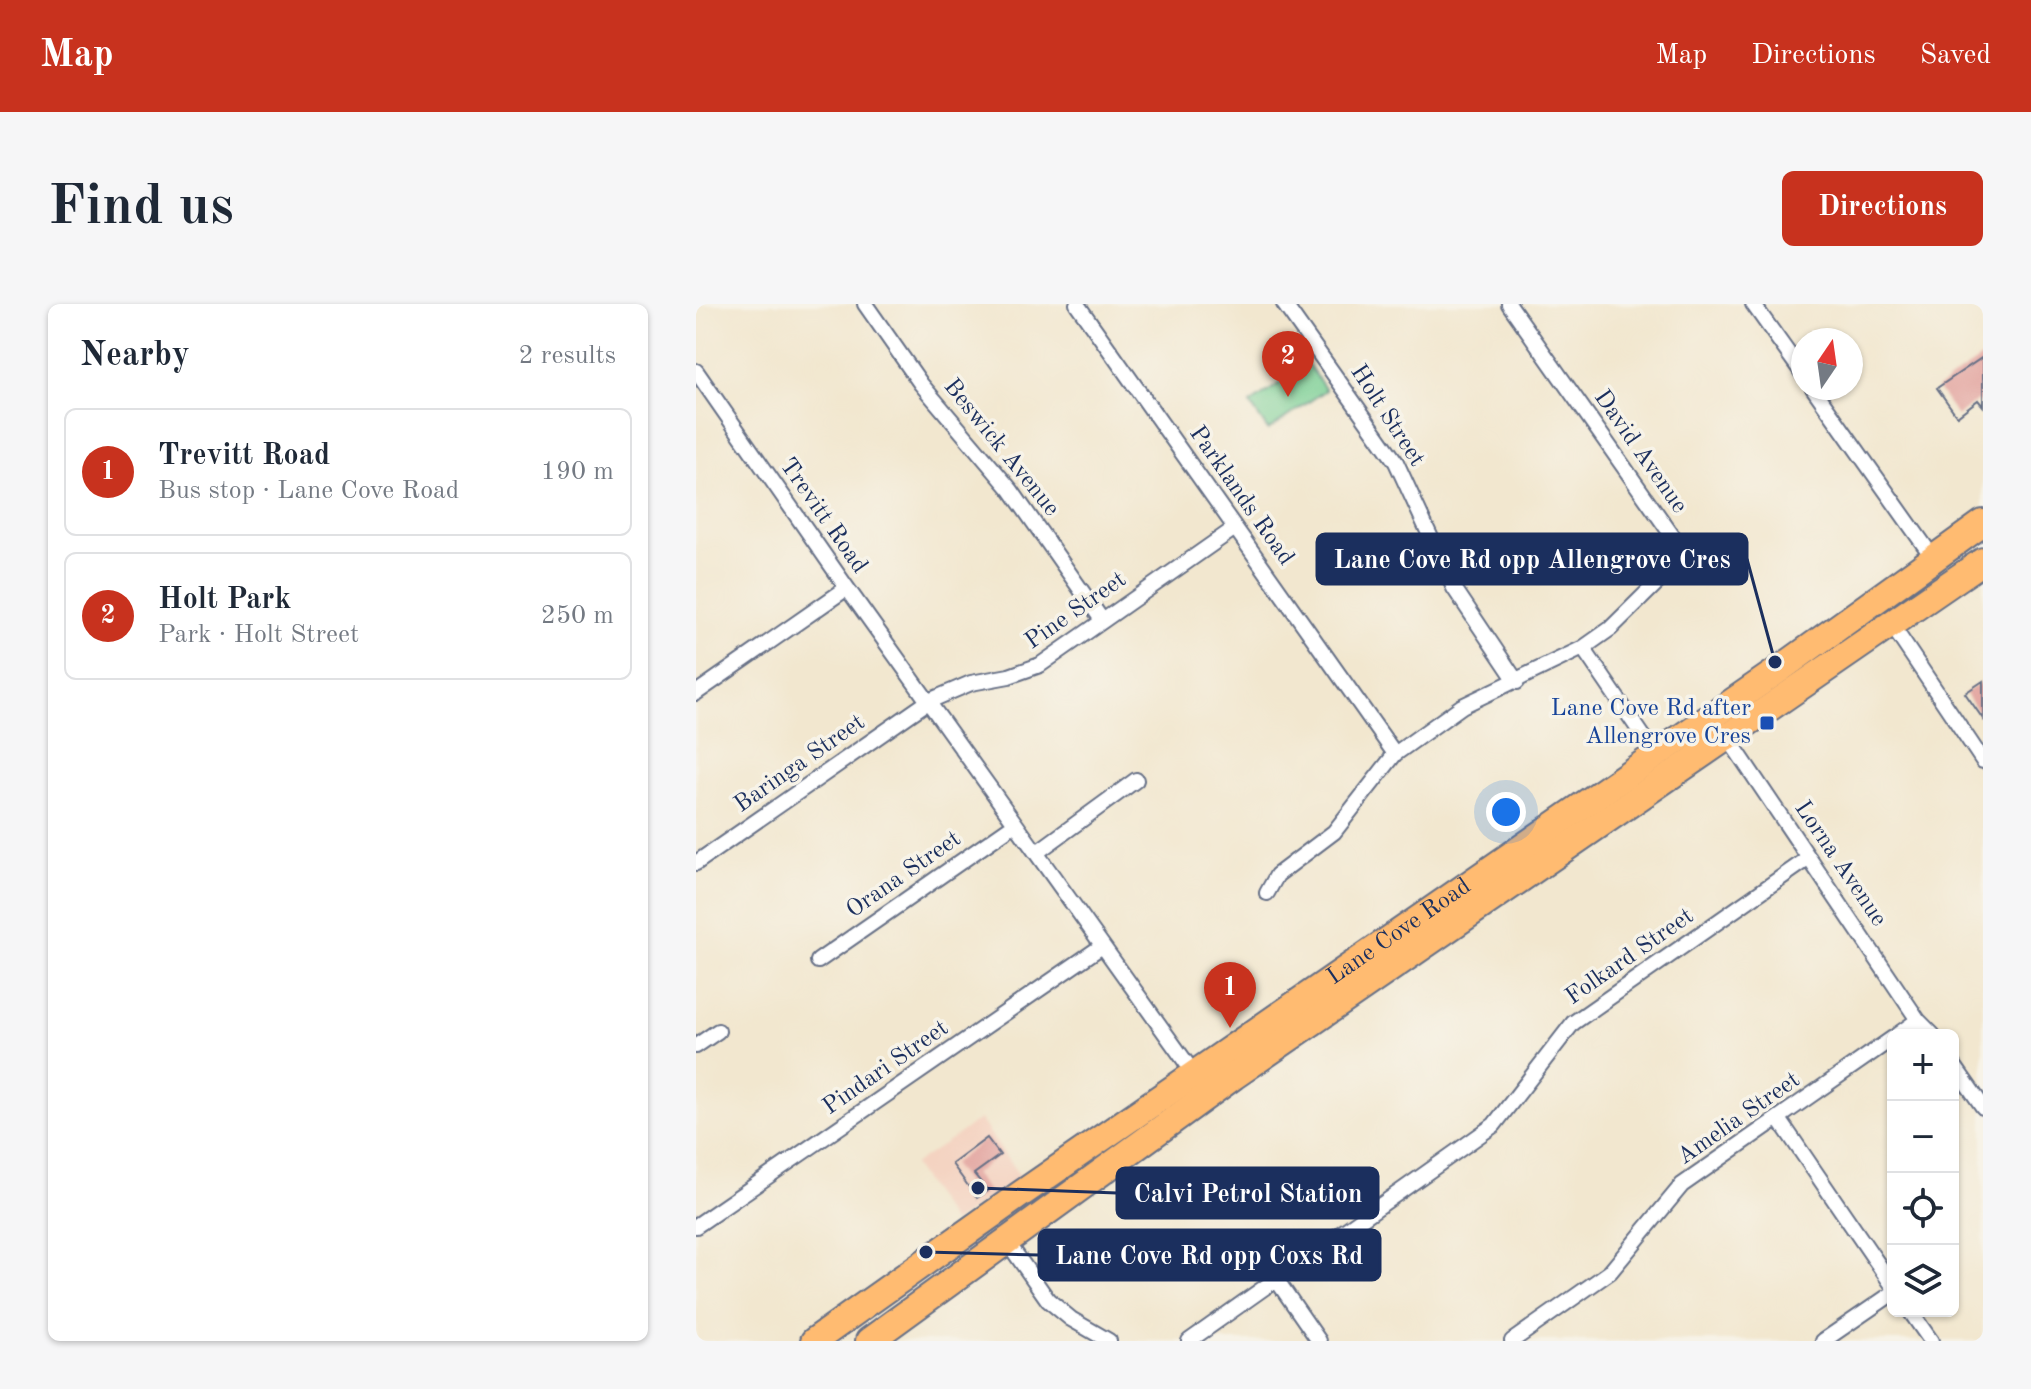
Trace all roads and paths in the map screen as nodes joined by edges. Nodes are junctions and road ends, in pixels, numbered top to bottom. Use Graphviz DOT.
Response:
graph roads {
  1 [pos="865,304"];
  2 [pos="1077,304"];
  3 [pos="1284,304"];
  4 [pos="1509,304"];
  5 [pos="1753,304"];
  6 [pos="1791,357"];
  7 [pos="696,371"];
  8 [pos="1821,400"];
  9 [pos="1983,523"];
  10 [pos="1235,528"];
  11 [pos="1934,559"];
  12 [pos="1983,561"];
  13 [pos="847,588"];
  14 [pos="1102,620"];
  15 [pos="1891,624"];
  16 [pos="1583,648"];
  17 [pos="1517,682"];
  18 [pos="696,693"];
  19 [pos="929,701"];
  20 [pos="1712,715"];
  21 [pos="1727,737"];
  22 [pos="1395,754"];
  23 [pos="1656,755"];
  24 [pos="1983,761"];
  25 [pos="1136,780"];
  26 [pos="1015,824"];
  27 [pos="1036,853"];
  28 [pos="1809,858"];
  29 [pos="696,863"];
  30 [pos="1267,893"];
  31 [pos="1102,946"];
  32 [pos="818,961"];
  33 [pos="1918,1020"];
  34 [pos="1905,1029"];
  35 [pos="1927,1029"];
  36 [pos="718,1031"];
  37 [pos="1887,1042"];
  38 [pos="696,1046"];
  39 [pos="1959,1073"];
  40 [pos="1195,1075"];
  41 [pos="1983,1107"];
  42 [pos="1779,1119"];
  43 [pos="696,1226"];
  44 [pos="1006,1240"];
  45 [pos="1887,1277"];
  46 [pos="1276,1279"];
  47 [pos="1887,1297"];
  48 [pos="1914,1317"];
  49 [pos="814,1341"];
  50 [pos="869,1341"];
  51 [pos="1109,1341"];
  52 [pos="1189,1341"];
  53 [pos="1319,1341"];
  54 [pos="1512,1341"];
  55 [pos="1823,1341"];
  56 [pos="1931,1341"];
  1 -- 14 [label="street, Beswick Avenue"];
  2 -- 10 [label="street, Parklands Road"];
  3 -- 17 [label="street, Holt Street"];
  4 -- 16 [label="street, David Avenue"];
  5 -- 6 [label="street"];
  7 -- 13 [label="street, Trevitt Road"];
  8 -- 11 [label="street"];
  9 -- 11 [label="highway, Lane Cove Road"];
  10 -- 14 [label="street, Pine Street"];
  10 -- 22 [label="street, Parklands Road"];
  11 -- 20 [label="highway, Lane Cove Road"];
  12 -- 15 [label="highway, Lane Cove Road"];
  13 -- 18 [label="street"];
  13 -- 19 [label="street, Trevitt Road"];
  14 -- 19 [label="street, Pine Street"];
  15 -- 21 [label="highway, Lane Cove Road"];
  15 -- 24 [label="street"];
  16 -- 17 [label="street"];
  16 -- 23 [label="street"];
  17 -- 22 [label="street"];
  19 -- 26 [label="street, Trevitt Road"];
  19 -- 29 [label="street, Baringa Street"];
  20 -- 21 [label="street, Lorna Avenue"];
  20 -- 23 [label="highway, Lane Cove Road"];
  21 -- 28 [label="street, Lorna Avenue"];
  21 -- 44 [label="highway, Lane Cove Road"];
  22 -- 30 [label="street"];
  23 -- 40 [label="highway, Lane Cove Road"];
  25 -- 27 [label="street"];
  26 -- 27 [label="street, Trevitt Road"];
  26 -- 32 [label="street, Orana Street"];
  27 -- 31 [label="street, Trevitt Road"];
  28 -- 33 [label="street, Lorna Avenue"];
  28 -- 46 [label="street, Folkard Street"];
  31 -- 40 [label="street, Trevitt Road"];
  31 -- 43 [label="street, Pindari Street"];
  33 -- 34 [label="street, Amelia Street"];
  33 -- 35 [label="street, Lorna Avenue"];
  36 -- 38 [label="street"];
  37 -- 42 [label="street, Amelia Street"];
  39 -- 41 [label="street"];
  40 -- 49 [label="highway, Lane Cove Road"];
  42 -- 45 [label="street"];
  42 -- 54 [label="street, Amelia Street"];
  44 -- 50 [label="highway, Lane Cove Road"];
  44 -- 51 [label="street"];
  46 -- 52 [label="street, Folkard Street"];
  46 -- 53 [label="street"];
  47 -- 55 [label="street"];
  48 -- 56 [label="street"];
}
